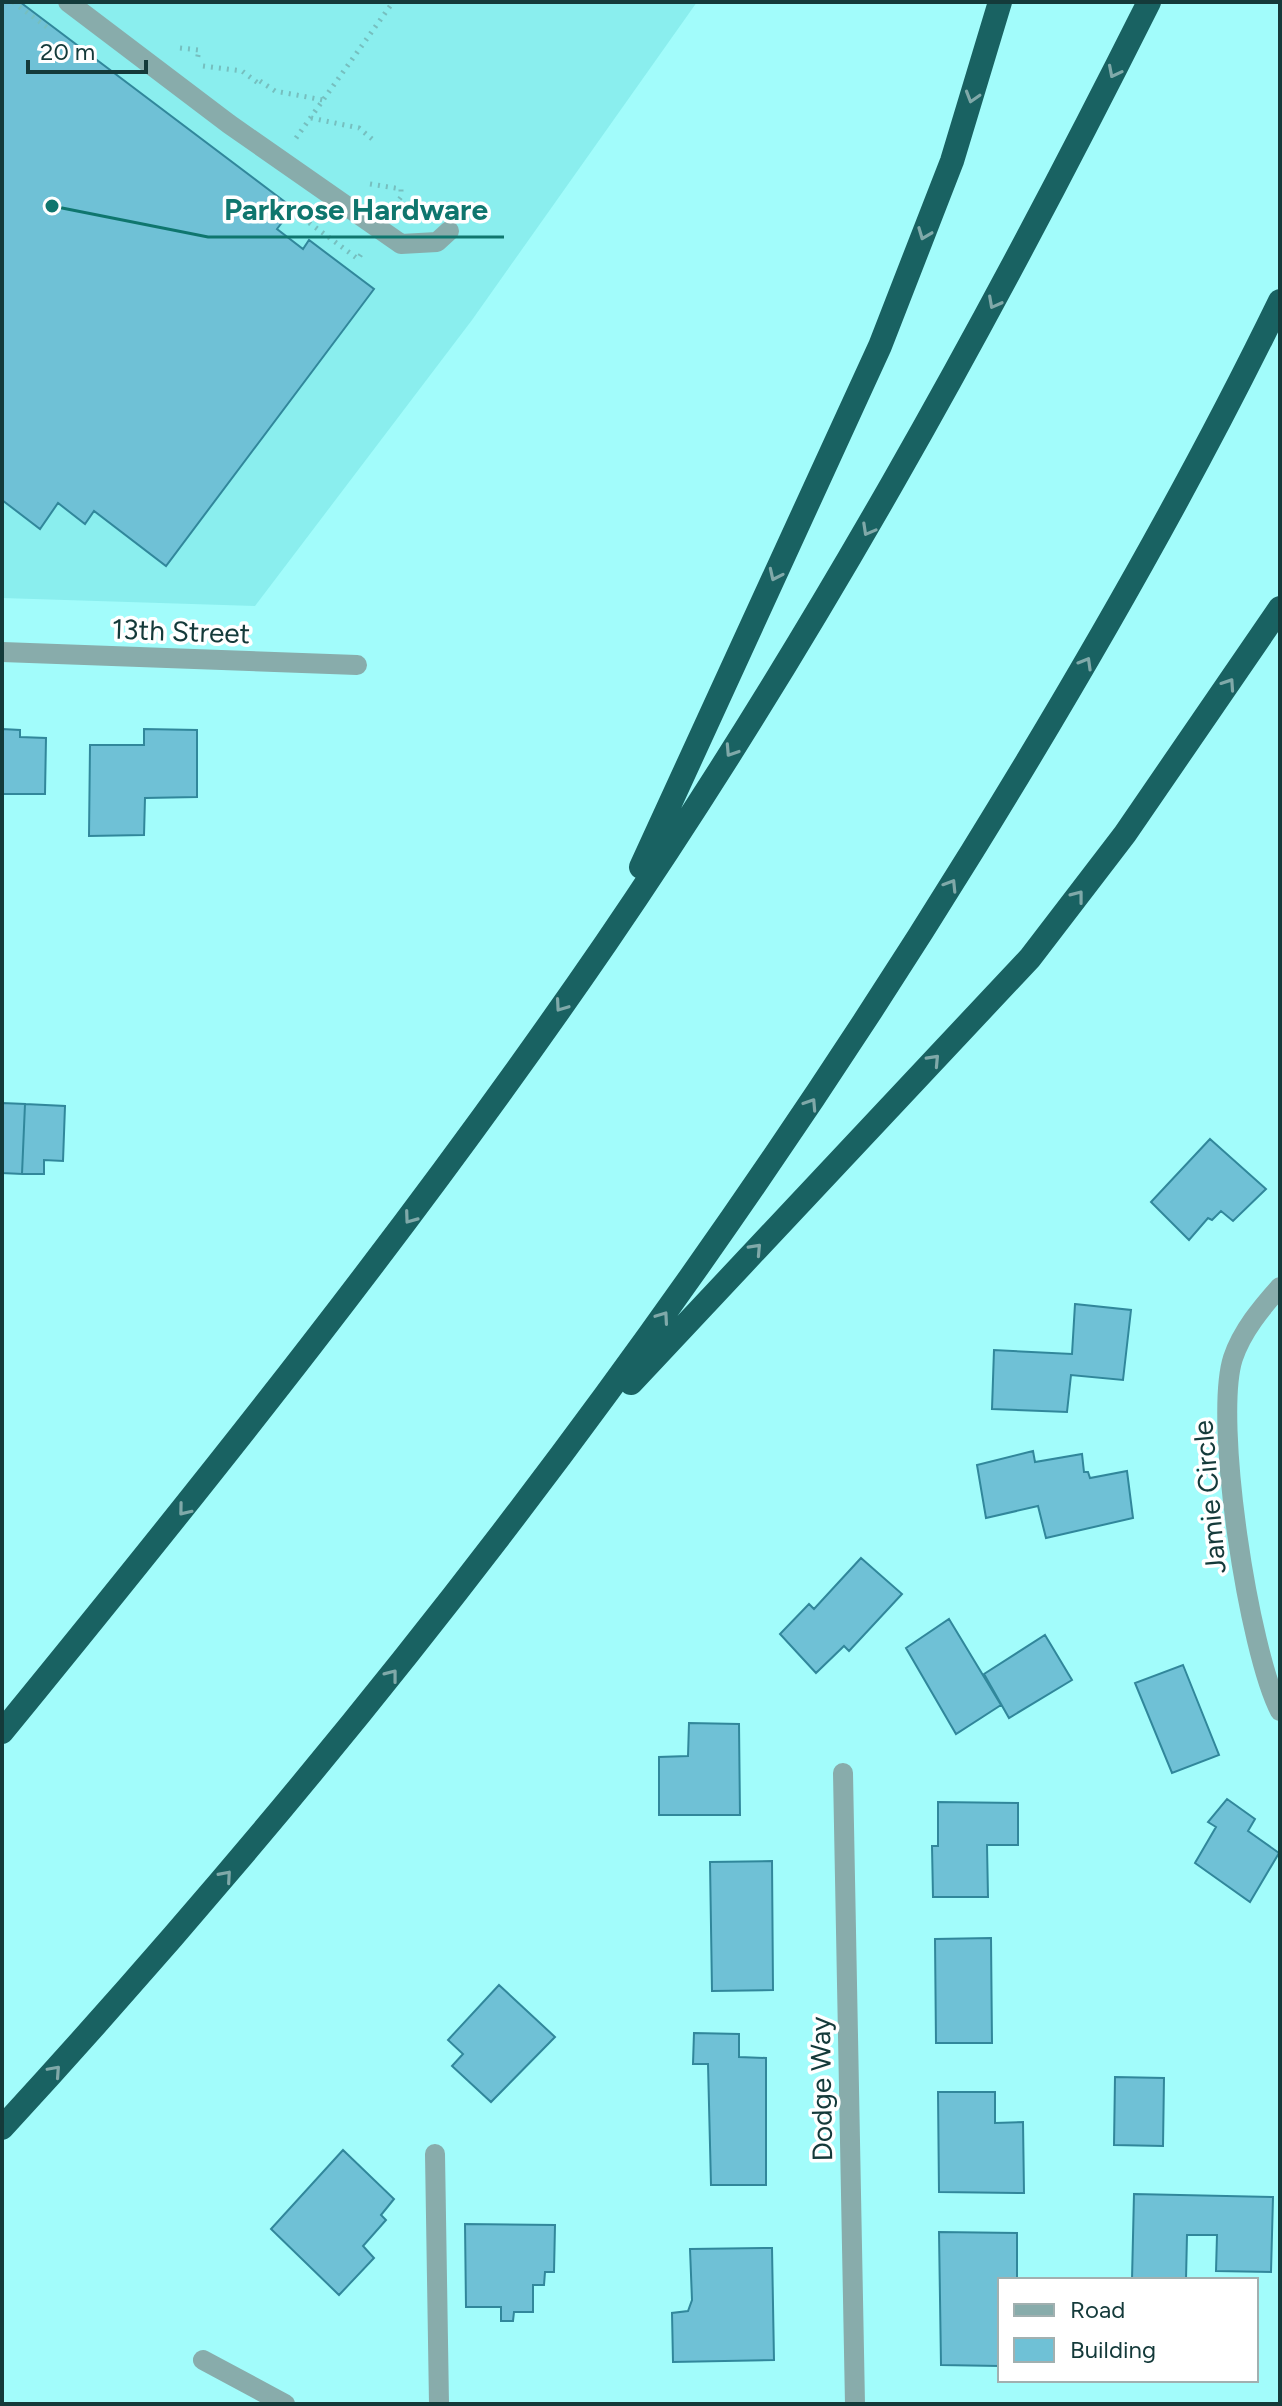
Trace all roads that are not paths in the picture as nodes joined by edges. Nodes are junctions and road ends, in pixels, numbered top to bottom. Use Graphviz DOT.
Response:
graph roads {
  1 [pos="68,2"];
  2 [pos="1000,2"];
  3 [pos="1149,2"];
  4 [pos="449,231"];
  5 [pos="1280,301"];
  6 [pos="1280,608"];
  7 [pos="2,652"];
  8 [pos="357,665"];
  9 [pos="606,942"];
  10 [pos="1280,1287"];
  11 [pos="569,1449"];
  12 [pos="1280,1711"];
  13 [pos="2,1732"];
  14 [pos="843,1773"];
  15 [pos="2,2128"];
  16 [pos="435,2154"];
  17 [pos="203,2360"];
  18 [pos="285,2404"];
  19 [pos="439,2404"];
  20 [pos="855,2404"];
  1 -- 4 [label="street"];
  2 -- 9 [label="highway, one-way"];
  3 -- 9 [label="highway, one-way"];
  11 -- 5 [label="highway, one-way"];
  11 -- 6 [label="highway, one-way"];
  7 -- 8 [label="street, 13th Street"];
  9 -- 13 [label="highway, one-way"];
  10 -- 12 [label="street, Jamie Circle"];
  15 -- 11 [label="highway, one-way"];
  14 -- 20 [label="street, Dodge Way"];
  16 -- 19 [label="street"];
  17 -- 18 [label="street"];
}
